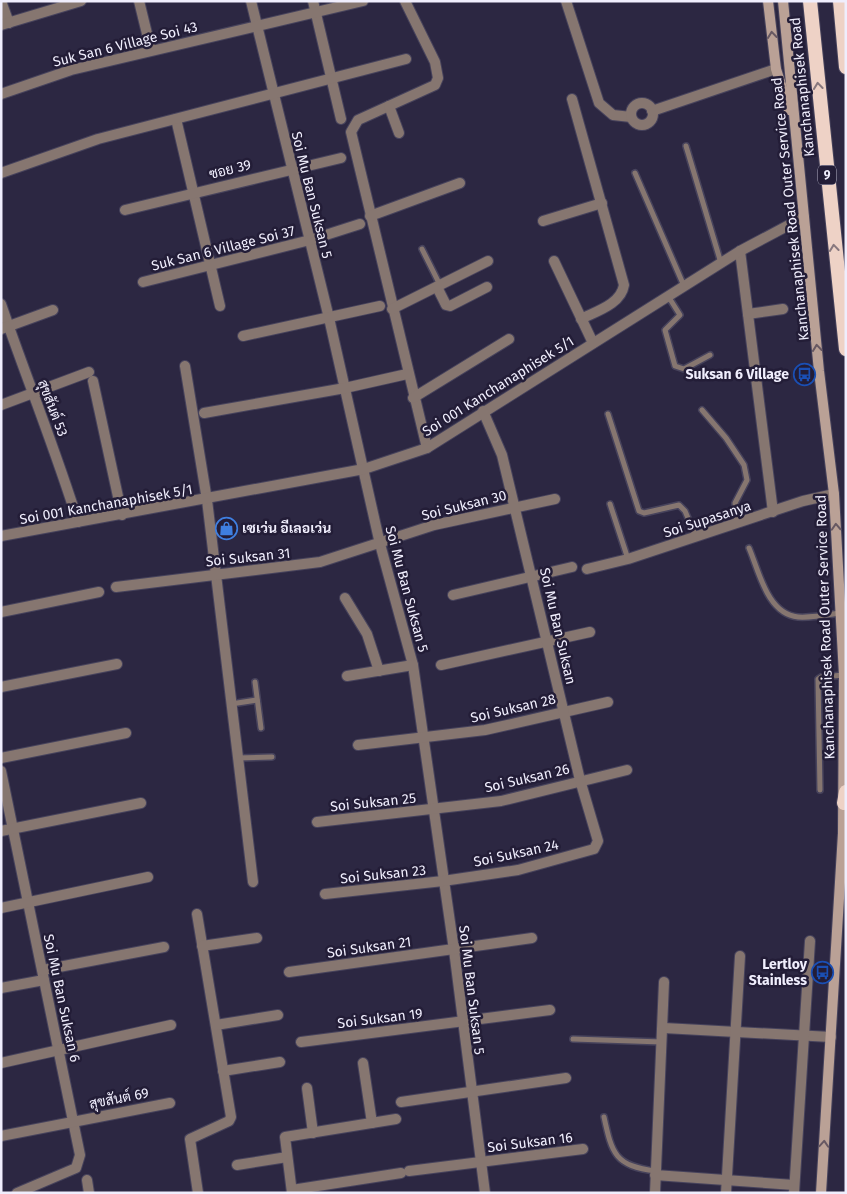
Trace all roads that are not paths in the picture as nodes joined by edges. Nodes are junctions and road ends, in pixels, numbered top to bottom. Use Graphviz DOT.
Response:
graph roads {
  1 [pos="2,1"];
  2 [pos="81,1"];
  3 [pos="139,1"];
  4 [pos="251,1"];
  5 [pos="313,1"];
  6 [pos="363,1"];
  7 [pos="404,1"];
  8 [pos="566,1"];
  9 [pos="768,1"];
  10 [pos="784,1"];
  11 [pos="810,1"];
  12 [pos="840,1"];
  13 [pos="316,12"];
  14 [pos="5,24"];
  15 [pos="256,25"];
  16 [pos="151,50"];
  17 [pos="406,59"];
  18 [pos="846,67"];
  19 [pos="776,69"];
  20 [pos="330,80"];
  21 [pos="1,94"];
  22 [pos="273,96"];
  23 [pos="572,99"];
  24 [pos="389,106"];
  25 [pos="652,111"];
  26 [pos="631,117"];
  27 [pos="176,119"];
  28 [pos="341,119"];
  29 [pos="795,130"];
  30 [pos="399,133"];
  31 [pos="686,146"];
  32 [pos="341,158"];
  33 [pos="291,168"];
  34 [pos="1,173"];
  35 [pos="635,173"];
  36 [pos="460,183"];
  37 [pos="194,192"];
  38 [pos="602,203"];
  39 [pos="125,210"];
  40 [pos="370,216"];
  41 [pos="804,216"];
  42 [pos="543,221"];
  43 [pos="360,224"];
  44 [pos="310,240"];
  45 [pos="422,249"];
  46 [pos="740,251"];
  47 [pos="488,261"];
  48 [pos="554,261"];
  49 [pos="721,263"];
  50 [pos="210,266"];
  51 [pos="143,282"];
  52 [pos="438,286"];
  53 [pos="684,286"];
  54 [pos="487,287"];
  55 [pos="668,296"];
  56 [pos="1,304"];
  57 [pos="220,306"];
  58 [pos="380,306"];
  59 [pos="392,309"];
  60 [pos="783,309"];
  61 [pos="53,310"];
  62 [pos="748,314"];
  63 [pos="329,318"];
  64 [pos="581,319"];
  65 [pos="5,328"];
  66 [pos="243,336"];
  67 [pos="509,339"];
  68 [pos="592,343"];
  69 [pos="846,348"];
  70 [pos="710,355"];
  71 [pos="185,366"];
  72 [pos="408,374"];
  73 [pos="344,388"];
  74 [pos="33,395"];
  75 [pos="413,398"];
  76 [pos="1,405"];
  77 [pos="702,410"];
  78 [pos="483,411"];
  79 [pos="204,413"];
  80 [pos="608,414"];
  81 [pos="426,448"];
  82 [pos="364,469"];
  83 [pos="834,494"];
  84 [pos="555,499"];
  85 [pos="207,500"];
  86 [pos="610,504"];
  87 [pos="516,507"];
  88 [pos="773,512"];
  89 [pos="122,515"];
  90 [pos="78,522"];
  91 [pos="738,524"];
  92 [pos="1,536"];
  93 [pos="696,537"];
  94 [pos="380,544"];
  95 [pos="749,548"];
  96 [pos="628,559"];
  97 [pos="572,567"];
  98 [pos="587,569"];
  99 [pos="214,574"];
  100 [pos="533,576"];
  101 [pos="116,587"];
  102 [pos="99,592"];
  103 [pos="453,596"];
  104 [pos="345,598"];
  105 [pos="1,612"];
  106 [pos="841,613"];
  107 [pos="590,632"];
  108 [pos="548,642"];
  109 [pos="117,664"];
  110 [pos="412,665"];
  111 [pos="442,665"];
  112 [pos="379,670"];
  113 [pos="844,675"];
  114 [pos="347,676"];
  115 [pos="255,682"];
  116 [pos="1,687"];
  117 [pos="257,700"];
  118 [pos="608,702"];
  119 [pos="230,704"];
  120 [pos="564,711"];
  121 [pos="261,728"];
  122 [pos="126,733"];
  123 [pos="423,739"];
  124 [pos="358,746"];
  125 [pos="272,757"];
  126 [pos="1,758"];
  127 [pos="237,758"];
  128 [pos="627,770"];
  129 [pos="1,771"];
  130 [pos="580,780"];
  131 [pos="820,790"];
  132 [pos="845,798"];
  133 [pos="140,803"];
  134 [pos="432,810"];
  135 [pos="317,822"];
  136 [pos="13,829"];
  137 [pos="1,831"];
  138 [pos="594,850"];
  139 [pos="148,877"];
  140 [pos="443,881"];
  141 [pos="253,882"];
  142 [pos="325,894"];
  143 [pos="28,903"];
  144 [pos="1,908"];
  145 [pos="197,914"];
  146 [pos="257,938"];
  147 [pos="532,938"];
  148 [pos="810,941"];
  149 [pos="202,946"];
  150 [pos="164,947"];
  151 [pos="454,950"];
  152 [pos="740,956"];
  153 [pos="289,972"];
  154 [pos="43,975"];
  155 [pos="664,982"];
  156 [pos="1,988"];
  157 [pos="550,1010"];
  158 [pos="278,1015"];
  159 [pos="462,1021"];
  160 [pos="171,1025"];
  161 [pos="216,1025"];
  162 [pos="664,1028"];
  163 [pos="736,1030"];
  164 [pos="804,1037"];
  165 [pos="831,1037"];
  166 [pos="573,1038"];
  167 [pos="301,1042"];
  168 [pos="662,1042"];
  169 [pos="59,1048"];
  170 [pos="280,1062"];
  171 [pos="1,1063"];
  172 [pos="364,1064"];
  173 [pos="223,1071"];
  174 [pos="566,1078"];
  175 [pos="307,1088"];
  176 [pos="471,1091"];
  177 [pos="170,1102"];
  178 [pos="401,1102"];
  179 [pos="604,1117"];
  180 [pos="396,1119"];
  181 [pos="73,1121"];
  182 [pos="372,1123"];
  183 [pos="313,1133"];
  184 [pos="1,1136"];
  185 [pos="583,1149"];
  186 [pos="287,1157"];
  187 [pos="480,1161"];
  188 [pos="237,1165"];
  189 [pos="656,1173"];
  190 [pos="87,1180"];
  191 [pos="727,1180"];
  192 [pos="794,1189"];
  193 [pos="292,1192"];
  194 [pos="17,1193"];
  195 [pos="89,1193"];
  196 [pos="198,1193"];
  197 [pos="485,1193"];
  198 [pos="655,1193"];
  199 [pos="726,1193"];
  200 [pos="821,1193"];
  1 -- 14 [label="street"];
  2 -- 14 [label="street"];
  3 -- 16 [label="street"];
  4 -- 15 [label="street, Soi Mu Ban Suksan 5"];
  5 -- 13 [label="street"];
  6 -- 13 [label="street, Suk San 6 Village Soi 43"];
  7 -- 24 [label="street"];
  8 -- 26 [label="street"];
  19 -- 9 [label="main road, one-way"];
  10 -- 29 [label="main road, Kanchanaphisek Road Outer Service Road"];
  69 -- 11 [label="highway, Kanchanaphisek Road / 9, one-way"];
  12 -- 18 [label="highway"];
  13 -- 15 [label="street, Suk San 6 Village Soi 43"];
  13 -- 20 [label="street"];
  15 -- 16 [label="street, Suk San 6 Village Soi 43"];
  15 -- 22 [label="street, Soi Mu Ban Suksan 5"];
  16 -- 21 [label="street, Suk San 6 Village Soi 43"];
  17 -- 20 [label="street"];
  19 -- 25 [label="street"];
  19 -- 29 [label="main road"];
  20 -- 22 [label="street"];
  20 -- 28 [label="street"];
  22 -- 27 [label="street"];
  22 -- 33 [label="street, Soi Mu Ban Suksan 5"];
  23 -- 38 [label="street"];
  24 -- 30 [label="street"];
  24 -- 40 [label="street"];
  25 -- 26 [label="street"];
  25 -- 26 [label="street"];
  27 -- 34 [label="street"];
  27 -- 37 [label="street"];
  29 -- 41 [label="main road, Kanchanaphisek Road Outer Service Road"];
  31 -- 49 [label="lane"];
  32 -- 33 [label="street, ซอย 39"];
  33 -- 37 [label="street, ซอย 39"];
  33 -- 44 [label="street, Soi Mu Ban Suksan 5"];
  35 -- 53 [label="lane"];
  36 -- 40 [label="street"];
  37 -- 39 [label="street, ซอย 39"];
  37 -- 50 [label="street"];
  38 -- 42 [label="street"];
  38 -- 64 [label="street"];
  40 -- 59 [label="street"];
  41 -- 46 [label="street, Soi 001 Kanchanaphisek 5/1"];
  83 -- 41 [label="main road, Kanchanaphisek Road Outer Service Road, one-way"];
  43 -- 44 [label="street, Suk San 6 Village Soi 37"];
  44 -- 50 [label="street, Suk San 6 Village Soi 37"];
  44 -- 63 [label="street, Soi Mu Ban Suksan 5"];
  45 -- 52 [label="lane"];
  46 -- 49 [label="street, Soi 001 Kanchanaphisek 5/1"];
  46 -- 62 [label="street"];
  47 -- 52 [label="street"];
  48 -- 64 [label="street"];
  49 -- 53 [label="street, Soi 001 Kanchanaphisek 5/1"];
  50 -- 51 [label="street, Suk San 6 Village Soi 37"];
  50 -- 57 [label="street"];
  52 -- 54 [label="street"];
  52 -- 59 [label="street"];
  53 -- 55 [label="street, Soi 001 Kanchanaphisek 5/1"];
  55 -- 68 [label="street, Soi 001 Kanchanaphisek 5/1"];
  55 -- 70 [label="lane"];
  56 -- 65 [label="street, สุขสันต์ 53"];
  58 -- 63 [label="street"];
  59 -- 72 [label="street"];
  60 -- 62 [label="street"];
  61 -- 65 [label="street"];
  62 -- 88 [label="street"];
  63 -- 66 [label="street"];
  63 -- 73 [label="street, Soi Mu Ban Suksan 5"];
  64 -- 68 [label="street"];
  65 -- 74 [label="street, สุขสันต์ 53"];
  67 -- 75 [label="street"];
  68 -- 78 [label="street, Soi 001 Kanchanaphisek 5/1"];
  71 -- 85 [label="street"];
  72 -- 73 [label="street"];
  72 -- 75 [label="street"];
  73 -- 79 [label="street"];
  73 -- 82 [label="street, Soi Mu Ban Suksan 5"];
  74 -- 76 [label="street"];
  74 -- 89 [label="street"];
  74 -- 90 [label="street, สุขสันต์ 53"];
  75 -- 81 [label="street"];
  77 -- 91 [label="lane"];
  78 -- 81 [label="street, Soi 001 Kanchanaphisek 5/1"];
  78 -- 87 [label="street, Soi Mu Ban Suksan"];
  80 -- 93 [label="lane"];
  81 -- 82 [label="street, Soi 001 Kanchanaphisek 5/1"];
  82 -- 85 [label="street, Soi 001 Kanchanaphisek 5/1"];
  82 -- 94 [label="street, Soi Mu Ban Suksan 5"];
  83 -- 88 [label="street, Soi Supasanya"];
  106 -- 83 [label="main road, Kanchanaphisek Road Outer Service Road, one-way"];
  84 -- 87 [label="street, Soi Suksan 30"];
  85 -- 89 [label="street, Soi 001 Kanchanaphisek 5/1"];
  85 -- 99 [label="street"];
  86 -- 96 [label="lane"];
  87 -- 94 [label="street, Soi Suksan 30"];
  87 -- 100 [label="street, Soi Mu Ban Suksan"];
  88 -- 91 [label="street, Soi Supasanya"];
  89 -- 90 [label="street, Soi 001 Kanchanaphisek 5/1"];
  90 -- 92 [label="street, Soi 001 Kanchanaphisek 5/1"];
  91 -- 93 [label="street, Soi Supasanya"];
  93 -- 96 [label="street, Soi Supasanya"];
  94 -- 99 [label="street, Soi Suksan 31"];
  94 -- 110 [label="street, Soi Mu Ban Suksan 5"];
  95 -- 106 [label="lane"];
  96 -- 98 [label="street, Soi Supasanya"];
  97 -- 100 [label="street"];
  99 -- 101 [label="street, Soi Suksan 31"];
  99 -- 119 [label="street"];
  100 -- 103 [label="street"];
  100 -- 108 [label="street, Soi Mu Ban Suksan"];
  102 -- 105 [label="street"];
  104 -- 112 [label="street"];
  106 -- 113 [label="main road, Kanchanaphisek Road Outer Service Road"];
  107 -- 108 [label="street"];
  108 -- 111 [label="street"];
  108 -- 120 [label="street, Soi Mu Ban Suksan"];
  109 -- 116 [label="street"];
  110 -- 112 [label="street"];
  110 -- 123 [label="street, Soi Mu Ban Suksan 5"];
  112 -- 114 [label="street"];
  113 -- 131 [label="lane"];
  113 -- 132 [label="main road, Kanchanaphisek Road Outer Service Road"];
  115 -- 117 [label="lane"];
  117 -- 119 [label="lane"];
  117 -- 121 [label="lane"];
  118 -- 120 [label="street, Soi Suksan 28"];
  119 -- 127 [label="street"];
  120 -- 123 [label="street, Soi Suksan 28"];
  120 -- 130 [label="street, Soi Mu Ban Suksan"];
  122 -- 126 [label="street"];
  123 -- 124 [label="street, Soi Suksan 28"];
  123 -- 134 [label="street, Soi Mu Ban Suksan 5"];
  125 -- 127 [label="lane"];
  127 -- 141 [label="street"];
  128 -- 130 [label="street, Soi Suksan 26"];
  129 -- 136 [label="street, Soi Mu Ban Suksan 6"];
  130 -- 134 [label="street, Soi Suksan 26"];
  130 -- 138 [label="street, Soi Mu Ban Suksan"];
  132 -- 165 [label="main road, Kanchanaphisek Road Outer Service Road"];
  133 -- 136 [label="street"];
  134 -- 135 [label="street, Soi Suksan 25"];
  134 -- 140 [label="street, Soi Mu Ban Suksan 5"];
  136 -- 137 [label="street"];
  136 -- 143 [label="street, Soi Mu Ban Suksan 6"];
  138 -- 140 [label="street, Soi Suksan 24"];
  139 -- 143 [label="street"];
  140 -- 142 [label="street, Soi Suksan 23"];
  140 -- 151 [label="street, Soi Mu Ban Suksan 5"];
  143 -- 144 [label="street"];
  143 -- 154 [label="street, Soi Mu Ban Suksan 6"];
  145 -- 149 [label="street"];
  146 -- 149 [label="street"];
  147 -- 151 [label="street, Soi Suksan 21"];
  148 -- 164 [label="street"];
  149 -- 161 [label="street"];
  150 -- 154 [label="street"];
  151 -- 153 [label="street, Soi Suksan 21"];
  151 -- 159 [label="street, Soi Mu Ban Suksan 5"];
  152 -- 163 [label="street"];
  154 -- 156 [label="street"];
  154 -- 169 [label="street, Soi Mu Ban Suksan 6"];
  155 -- 162 [label="street"];
  157 -- 159 [label="street, Soi Suksan 19"];
  158 -- 161 [label="street"];
  159 -- 167 [label="street, Soi Suksan 19"];
  159 -- 176 [label="street, Soi Mu Ban Suksan 5"];
  160 -- 169 [label="street"];
  161 -- 173 [label="street"];
  162 -- 163 [label="street"];
  162 -- 168 [label="street"];
  163 -- 164 [label="street"];
  163 -- 191 [label="street"];
  164 -- 165 [label="street"];
  164 -- 192 [label="street"];
  200 -- 165 [label="main road, Kanchanaphisek Road Outer Service Road, one-way"];
  166 -- 168 [label="lane"];
  168 -- 189 [label="street"];
  169 -- 171 [label="street"];
  169 -- 181 [label="street, Soi Mu Ban Suksan 6"];
  170 -- 173 [label="street"];
  172 -- 182 [label="street"];
  173 -- 196 [label="street"];
  174 -- 176 [label="street"];
  175 -- 183 [label="street"];
  176 -- 178 [label="street"];
  176 -- 187 [label="street, Soi Mu Ban Suksan 5"];
  177 -- 181 [label="street, สุขสันต์ 69"];
  179 -- 189 [label="lane"];
  180 -- 182 [label="street"];
  181 -- 184 [label="street, สุขสันต์ 69"];
  181 -- 194 [label="street, Soi Mu Ban Suksan 6"];
  182 -- 183 [label="street"];
  183 -- 186 [label="street"];
  185 -- 187 [label="street, Soi Suksan 16"];
  186 -- 188 [label="street"];
  186 -- 193 [label="street"];
  187 -- 193 [label="street, Soi Suksan 16"];
  187 -- 197 [label="street, Soi Mu Ban Suksan 5"];
  189 -- 191 [label="street"];
  189 -- 198 [label="street"];
  190 -- 195 [label="street"];
  191 -- 192 [label="street"];
  191 -- 199 [label="street"];
}
